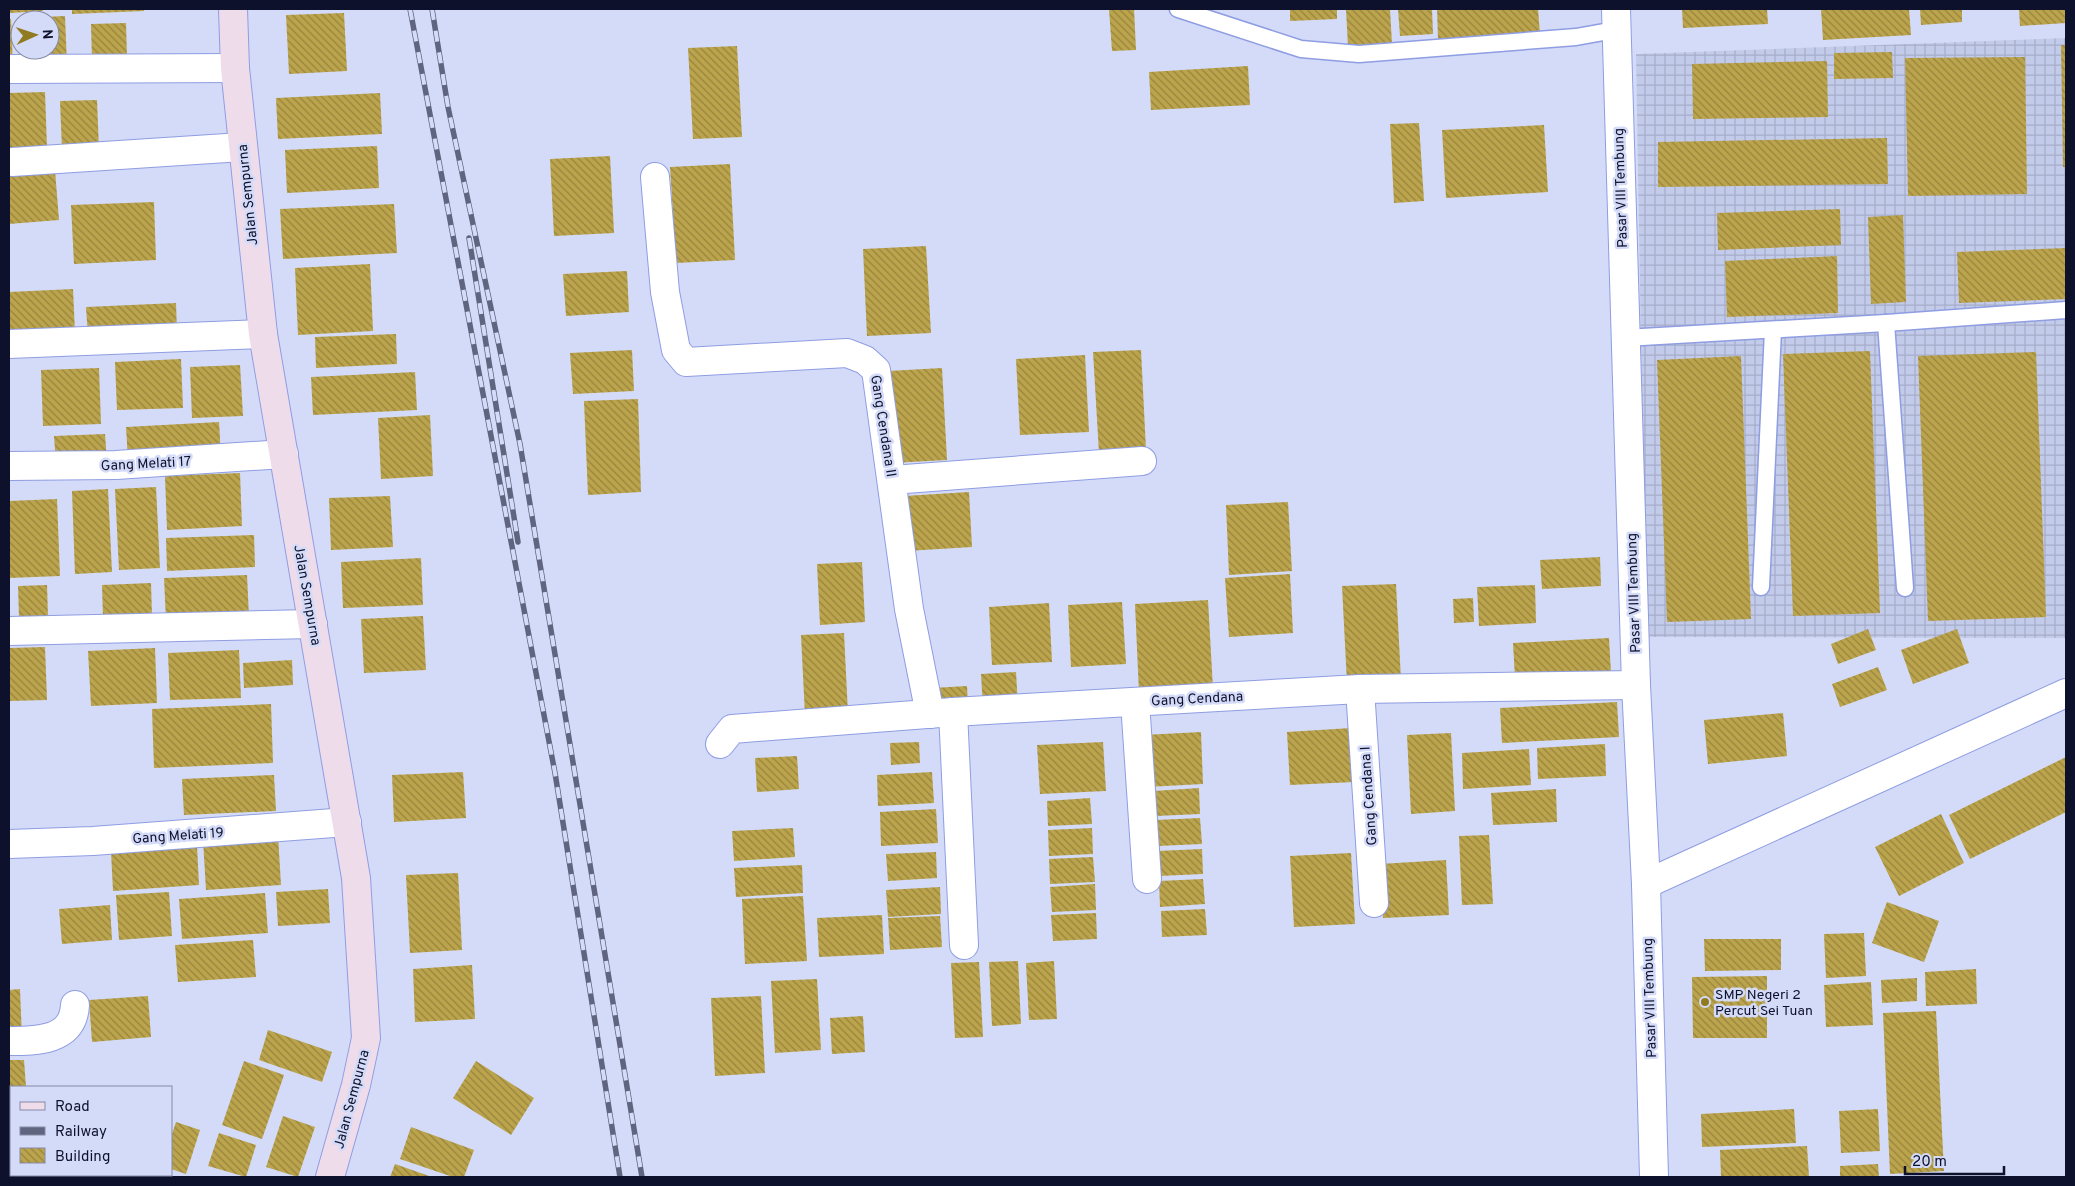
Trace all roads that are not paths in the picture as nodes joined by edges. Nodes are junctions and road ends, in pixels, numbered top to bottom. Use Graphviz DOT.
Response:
graph roads {
  1 [pos="233,9"];
  2 [pos="1178,9"];
  3 [pos="1616,19"];
  4 [pos="234,68"];
  5 [pos="9,69"];
  6 [pos="242,147"];
  7 [pos="12,162"];
  8 [pos="655,178"];
  9 [pos="2066,310"];
  10 [pos="1886,323"];
  11 [pos="1774,330"];
  12 [pos="263,334"];
  13 [pos="1625,338"];
  14 [pos="9,344"];
  15 [pos="284,454"];
  16 [pos="1142,461"];
  17 [pos="9,466"];
  18 [pos="892,480"];
  19 [pos="1760,586"];
  20 [pos="1904,588"];
  21 [pos="313,624"];
  22 [pos="9,631"];
  23 [pos="1636,685"];
  24 [pos="1360,689"];
  25 [pos="2066,693"];
  26 [pos="1135,702"];
  27 [pos="942,713"];
  28 [pos="720,744"];
  29 [pos="347,822"];
  30 [pos="9,844"];
  31 [pos="1645,874"];
  32 [pos="1147,879"];
  33 [pos="1374,903"];
  34 [pos="964,945"];
  35 [pos="75,1005"];
  36 [pos="9,1042"];
  37 [pos="330,1177"];
  38 [pos="1654,1177"];
  1 -- 4 [label="street, Jalan Sempurna"];
  2 -- 3 [label="lane"];
  3 -- 13 [label="street, Pasar VIII Tembung"];
  4 -- 5 [label="street"];
  4 -- 6 [label="street, Jalan Sempurna"];
  6 -- 7 [label="street"];
  6 -- 12 [label="street, Jalan Sempurna"];
  8 -- 18 [label="street, Gang Cendana II"];
  9 -- 10 [label="lane"];
  10 -- 11 [label="lane"];
  10 -- 20 [label="lane"];
  11 -- 13 [label="lane"];
  11 -- 19 [label="lane"];
  12 -- 14 [label="street"];
  12 -- 15 [label="street, Jalan Sempurna"];
  13 -- 23 [label="street, Pasar VIII Tembung"];
  15 -- 17 [label="street, Gang Melati 17"];
  15 -- 21 [label="street, Jalan Sempurna"];
  16 -- 18 [label="street"];
  18 -- 27 [label="street, Gang Cendana II"];
  21 -- 22 [label="street"];
  21 -- 29 [label="street, Jalan Sempurna"];
  23 -- 24 [label="street, Gang Cendana"];
  23 -- 31 [label="street, Pasar VIII Tembung"];
  24 -- 26 [label="street, Gang Cendana"];
  24 -- 33 [label="street, Gang Cendana I"];
  25 -- 31 [label="street"];
  26 -- 27 [label="street, Gang Cendana"];
  26 -- 32 [label="street"];
  27 -- 28 [label="street, Gang Cendana"];
  27 -- 34 [label="street, Gang Cendana II"];
  29 -- 30 [label="street, Gang Melati 19"];
  29 -- 37 [label="street, Jalan Sempurna"];
  31 -- 38 [label="street, Pasar VIII Tembung"];
  35 -- 36 [label="street"];
}
